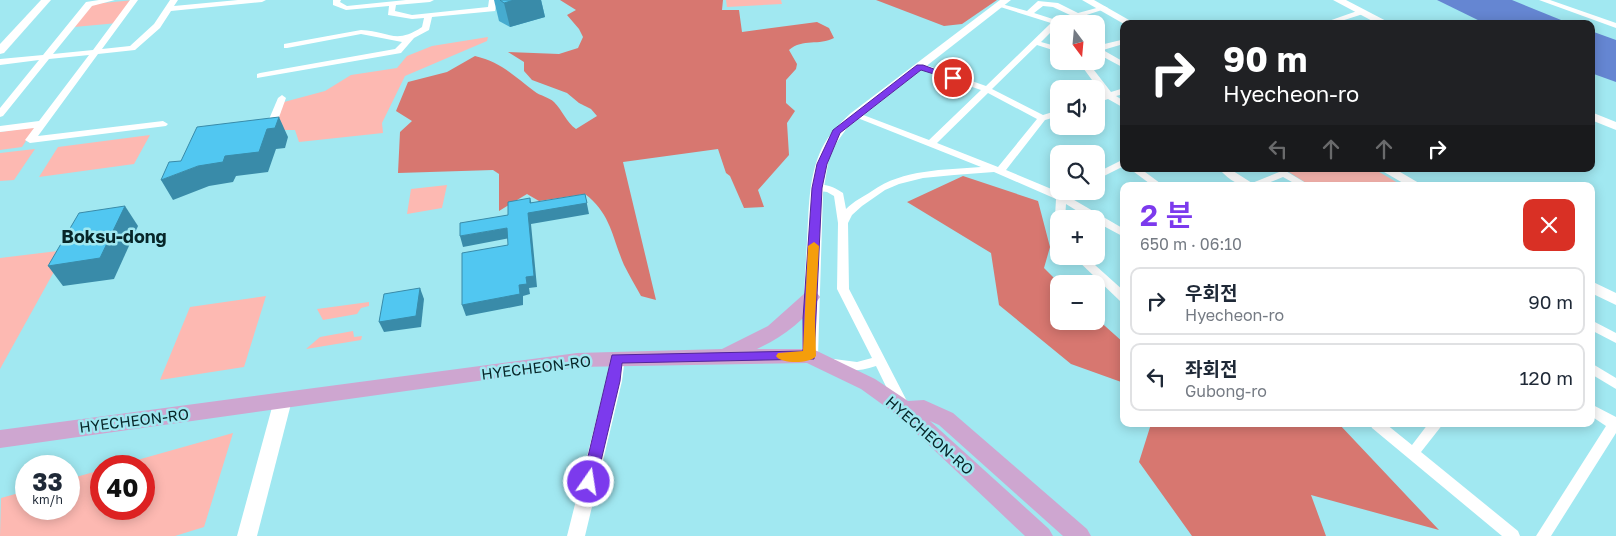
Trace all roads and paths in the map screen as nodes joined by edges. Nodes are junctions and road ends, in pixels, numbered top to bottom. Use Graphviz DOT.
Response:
graph roads {
  1 [pos="46,0"];
  2 [pos="111,0"];
  3 [pos="134,0"];
  4 [pos="174,0"];
  5 [pos="262,0"];
  6 [pos="337,0"];
  7 [pos="430,0"];
  8 [pos="493,0"];
  9 [pos="1087,0"];
  10 [pos="1338,0"];
  11 [pos="1543,0"];
  12 [pos="1002,3"];
  13 [pos="393,4"];
  14 [pos="1104,8"];
  15 [pos="168,9"];
  16 [pos="1360,12"];
  17 [pos="1028,14"];
  18 [pos="1075,15"];
  19 [pos="1080,15"];
  20 [pos="429,16"];
  21 [pos="1050,20"];
  22 [pos="1124,20"];
  23 [pos="1336,20"];
  24 [pos="1378,20"];
  25 [pos="1616,26"];
  26 [pos="1048,30"];
  27 [pos="411,37"];
  28 [pos="1037,43"];
  29 [pos="1120,43"];
  30 [pos="287,46"];
  31 [pos="1050,47"];
  32 [pos="1105,47"];
  33 [pos="0,52"];
  34 [pos="96,52"];
  35 [pos="1105,54"];
  36 [pos="47,57"];
  37 [pos="0,62"];
  38 [pos="1120,64"];
  39 [pos="920,66"];
  40 [pos="1089,70"];
  41 [pos="260,76"];
  42 [pos="986,89"];
  43 [pos="1120,92"];
  44 [pos="1109,96"];
  45 [pos="1105,97"];
  46 [pos="282,98"];
  47 [pos="1120,103"];
  48 [pos="0,114"];
  49 [pos="855,115"];
  50 [pos="1050,115"];
  51 [pos="1042,118"];
  52 [pos="1595,118"];
  53 [pos="41,124"];
  54 [pos="163,124"];
  55 [pos="1616,126"];
  56 [pos="0,129"];
  57 [pos="269,131"];
  58 [pos="931,144"];
  59 [pos="1120,164"];
  60 [pos="998,170"];
  61 [pos="1105,172"];
  62 [pos="1139,172"];
  63 [pos="1229,172"];
  64 [pos="1391,172"];
  65 [pos="1153,182"];
  66 [pos="1244,182"];
  67 [pos="1263,182"];
  68 [pos="1299,182"];
  69 [pos="1406,182"];
  70 [pos="817,188"];
  71 [pos="1050,192"];
  72 [pos="1066,200"];
  73 [pos="842,223"];
  74 [pos="1120,232"];
  75 [pos="1088,265"];
  76 [pos="1595,288"];
  77 [pos="1120,294"];
  78 [pos="810,297"];
  79 [pos="1616,300"];
  80 [pos="1595,326"];
  81 [pos="1616,339"];
  82 [pos="719,356"];
  83 [pos="617,358"];
  84 [pos="816,359"];
  85 [pos="879,360"];
  86 [pos="1595,371"];
  87 [pos="1616,384"];
  88 [pos="283,400"];
  89 [pos="904,408"];
  90 [pos="1595,412"];
  91 [pos="1615,424"];
  92 [pos="1381,427"];
  93 [pos="1434,427"];
  94 [pos="0,439"];
  95 [pos="1413,453"];
  96 [pos="246,536"];
  97 [pos="576,536"];
  98 [pos="1042,536"];
  99 [pos="1079,536"];
  100 [pos="1513,536"];
  101 [pos="1543,536"];
  1 -- 33 [label="main road"];
  2 -- 36 [label="street"];
  3 -- 34 [label="street"];
  4 -- 15 [label="street"];
  5 -- 15 [label="street"];
  6 -- 13 [label="street"];
  7 -- 13 [label="street"];
  8 -- 20 [label="street"];
  9 -- 14 [label="main road"];
  10 -- 16 [label="main road"];
  11 -- 25 [label="street"];
  12 -- 17 [label="street"];
  12 -- 39 [label="street"];
  13 -- 20 [label="street"];
  14 -- 19 [label="street"];
  14 -- 22 [label="main road"];
  15 -- 34 [label="street"];
  16 -- 23 [label="street"];
  16 -- 24 [label="main road"];
  17 -- 18 [label="street"];
  17 -- 21 [label="street"];
  20 -- 27 [label="street"];
  26 -- 28 [label="street"];
  27 -- 30 [label="street"];
  27 -- 41 [label="street"];
  28 -- 31 [label="street"];
  28 -- 42 [label="street"];
  29 -- 32 [label="street"];
  34 -- 36 [label="street"];
  34 -- 53 [label="street"];
  35 -- 38 [label="street"];
  36 -- 37 [label="street"];
  36 -- 48 [label="street"];
  39 -- 42 [label="street"];
  39 -- 49 [label="street"];
  40 -- 44 [label="street"];
  42 -- 51 [label="street"];
  42 -- 58 [label="street"];
  43 -- 44 [label="street"];
  44 -- 45 [label="street"];
  44 -- 47 [label="street"];
  46 -- 57 [label="street"];
  49 -- 58 [label="street"];
  49 -- 70 [label="street"];
  50 -- 51 [label="street"];
  51 -- 60 [label="street"];
  52 -- 55 [label="main road"];
  53 -- 54 [label="street"];
  53 -- 56 [label="street"];
  58 -- 60 [label="street"];
  59 -- 61 [label="street"];
  60 -- 71 [label="street"];
  60 -- 73 [label="street"];
  62 -- 65 [label="street"];
  63 -- 66 [label="street"];
  64 -- 69 [label="main road"];
  67 -- 68 [label="street"];
  70 -- 73 [label="street"];
  70 -- 78 [label="street"];
  72 -- 74 [label="street"];
  73 -- 85 [label="street"];
  75 -- 77 [label="street"];
  76 -- 79 [label="main road"];
  78 -- 82 [label="main road"];
  78 -- 84 [label="street"];
  80 -- 81 [label="street"];
  82 -- 83 [label="main road, HYECHEON-RO"];
  82 -- 84 [label="main road, HYECHEON-RO"];
  83 -- 88 [label="main road, HYECHEON-RO"];
  83 -- 97 [label="street"];
  84 -- 85 [label="street"];
  84 -- 89 [label="main road, HYECHEON-RO"];
  85 -- 89 [label="street"];
  86 -- 87 [label="street"];
  88 -- 94 [label="main road, HYECHEON-RO"];
  88 -- 96 [label="main road"];
  89 -- 98 [label="main road, HYECHEON-RO"];
  89 -- 99 [label="main road"];
  90 -- 91 [label="street"];
  91 -- 101 [label="street"];
  92 -- 95 [label="street"];
  93 -- 95 [label="street"];
  95 -- 100 [label="street"];
}
